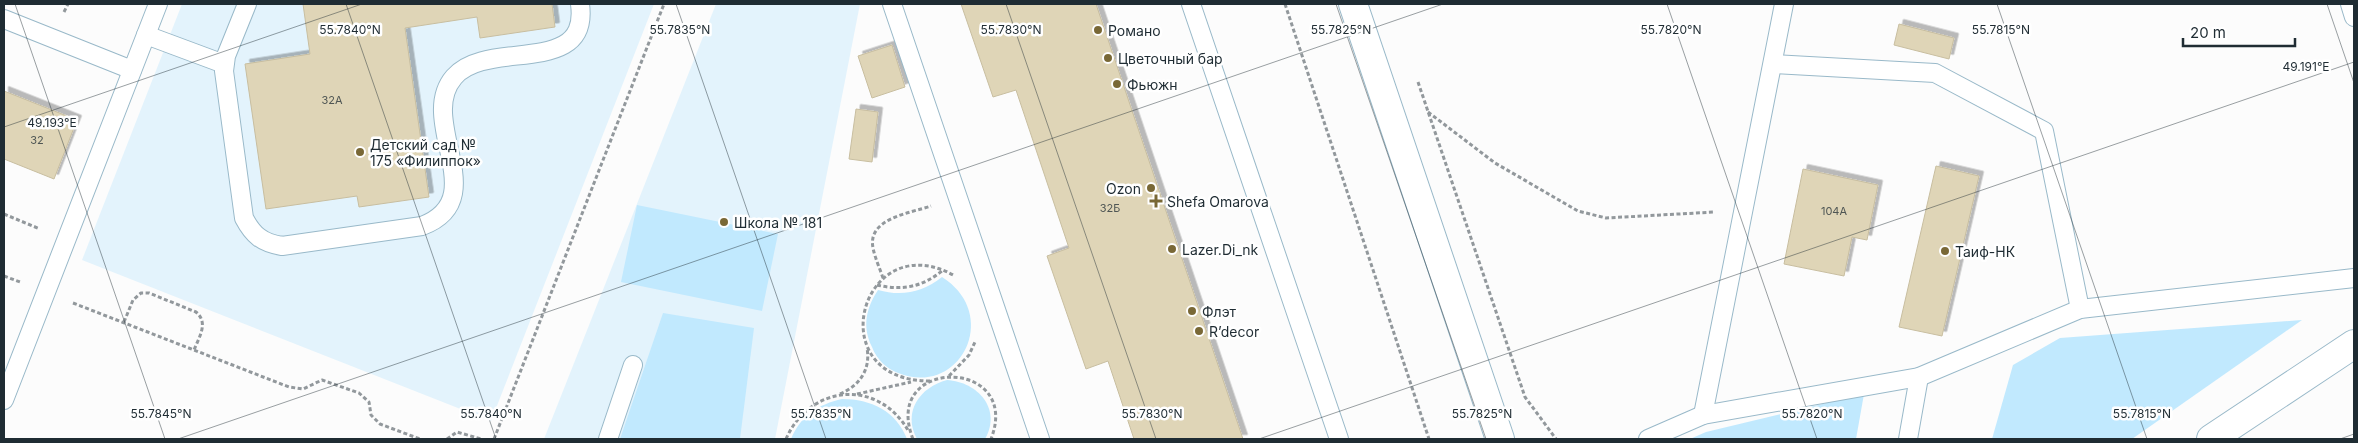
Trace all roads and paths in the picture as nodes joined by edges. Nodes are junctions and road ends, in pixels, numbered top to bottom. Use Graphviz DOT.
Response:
graph roads {
  1 [pos="158,4"];
  2 [pos="246,4"];
  3 [pos="580,4"];
  4 [pos="664,4"];
  5 [pos="892,4"];
  6 [pos="1192,4"];
  7 [pos="1286,4"];
  8 [pos="1353,4"];
  9 [pos="1784,4"];
  10 [pos="2350,4"];
  11 [pos="2354,17"];
  12 [pos="4,19"];
  13 [pos="146,35"];
  14 [pos="224,64"];
  15 [pos="1773,64"];
  16 [pos="132,70"];
  17 [pos="1415,75"];
  18 [pos="1428,111"];
  19 [pos="957,197"];
  20 [pos="1743,211"];
  21 [pos="4,214"];
  22 [pos="66,239"];
  23 [pos="943,270"];
  24 [pos="4,276"];
  25 [pos="883,278"];
  26 [pos="2354,278"];
  27 [pos="959,280"];
  28 [pos="876,285"];
  29 [pos="46,292"];
  30 [pos="2080,309"];
  31 [pos="124,323"];
  32 [pos="976,338"];
  33 [pos="2354,344"];
  34 [pos="866,345"];
  35 [pos="194,350"];
  36 [pos="633,366"];
  37 [pos="9,372"];
  38 [pos="949,376"];
  39 [pos="1919,378"];
  40 [pos="914,381"];
  41 [pos="930,381"];
  42 [pos="856,394"];
  43 [pos="837,395"];
  44 [pos="4,400"];
  45 [pos="1703,415"];
  46 [pos="420,439"];
  47 [pos="447,439"];
  48 [pos="481,439"];
  49 [pos="494,439"];
  50 [pos="608,439"];
  51 [pos="786,439"];
  52 [pos="912,439"];
  53 [pos="991,439"];
  54 [pos="1040,439"];
  55 [pos="1339,439"];
  56 [pos="1429,439"];
  57 [pos="1500,439"];
  58 [pos="1556,439"];
  59 [pos="1648,439"];
  60 [pos="1908,439"];
  61 [pos="2211,439"];
  1 -- 13 [label="lane"];
  2 -- 14 [label="lane"];
  3 -- 14 [label="lane"];
  4 -- 49 [label="path"];
  5 -- 19 [label="lane"];
  6 -- 55 [label="lane"];
  7 -- 56 [label="path"];
  8 -- 57 [label="main road"];
  9 -- 15 [label="lane"];
  10 -- 11 [label="lane"];
  12 -- 16 [label="lane"];
  13 -- 14 [label="lane"];
  13 -- 16 [label="lane"];
  15 -- 20 [label="lane"];
  15 -- 30 [label="lane"];
  16 -- 22 [label="lane"];
  17 -- 18 [label="path"];
  18 -- 20 [label="path"];
  18 -- 58 [label="path"];
  19 -- 25 [label="path"];
  19 -- 54 [label="lane"];
  20 -- 45 [label="lane"];
  21 -- 22 [label="path"];
  22 -- 29 [label="lane"];
  23 -- 25 [label="path"];
  23 -- 27 [label="path"];
  23 -- 28 [label="path"];
  24 -- 29 [label="path"];
  25 -- 28 [label="path"];
  26 -- 30 [label="lane"];
  28 -- 34 [label="path"];
  29 -- 31 [label="path"];
  29 -- 37 [label="lane"];
  30 -- 39 [label="lane"];
  31 -- 35 [label="path"];
  31 -- 35 [label="path"];
  32 -- 38 [label="path"];
  33 -- 61 [label="main road"];
  34 -- 40 [label="path"];
  34 -- 43 [label="path"];
  35 -- 46 [label="path"];
  36 -- 50 [label="lane"];
  37 -- 44 [label="lane"];
  38 -- 41 [label="path"];
  38 -- 53 [label="path"];
  39 -- 45 [label="lane"];
  39 -- 60 [label="lane"];
  40 -- 41 [label="path"];
  40 -- 42 [label="path"];
  41 -- 52 [label="path"];
  42 -- 43 [label="path"];
  42 -- 52 [label="path"];
  43 -- 51 [label="path"];
  45 -- 59 [label="lane"];
  47 -- 48 [label="path"];
}
